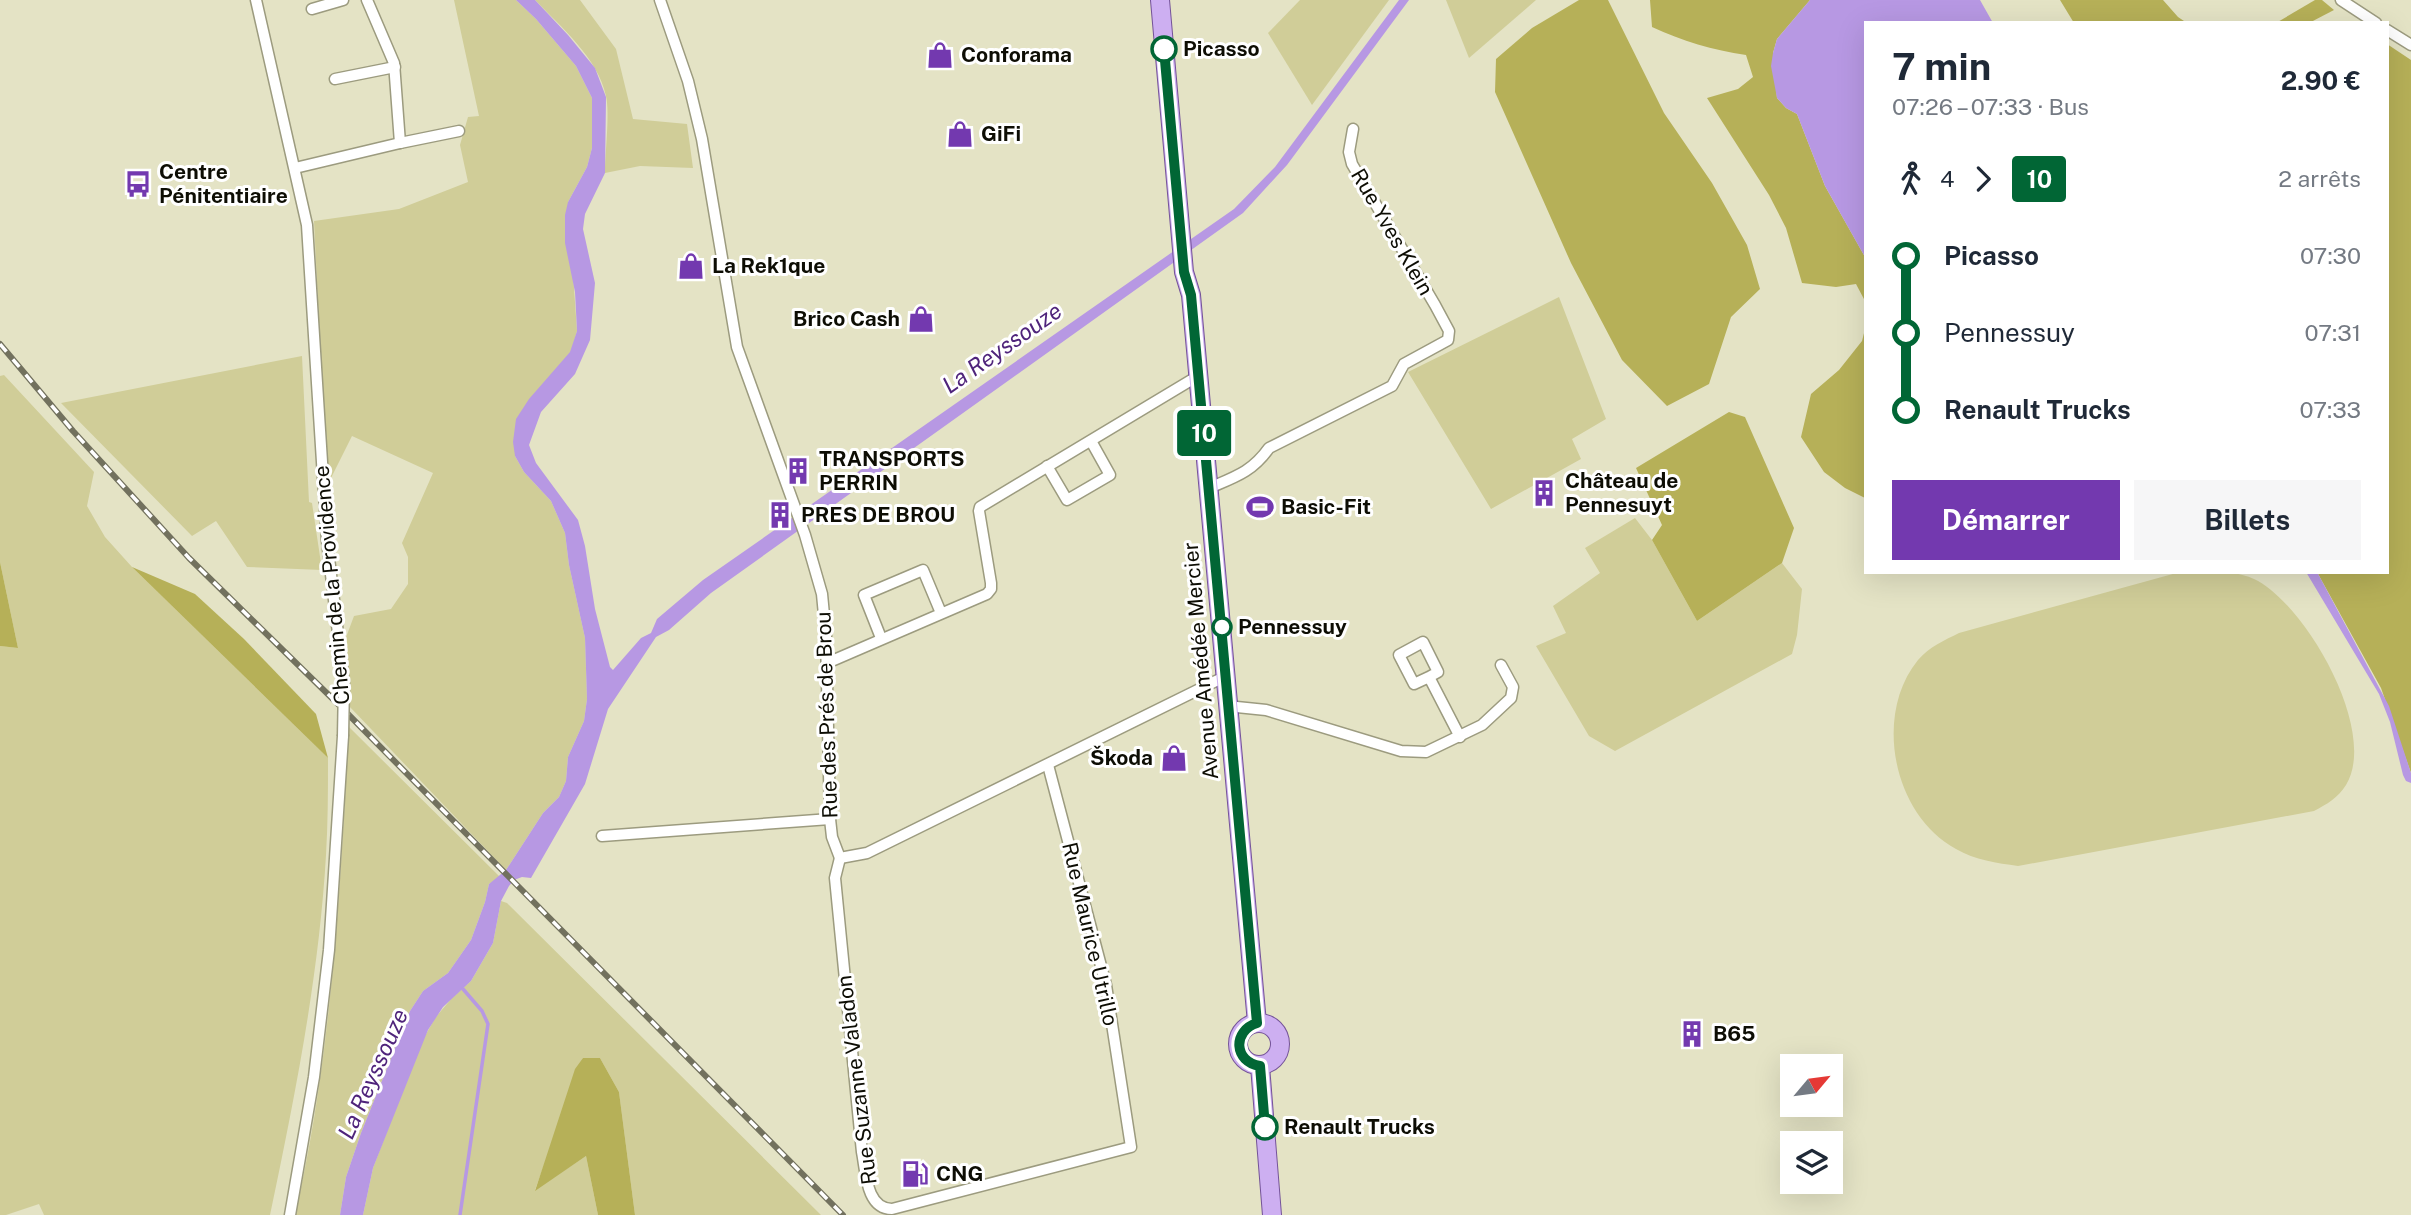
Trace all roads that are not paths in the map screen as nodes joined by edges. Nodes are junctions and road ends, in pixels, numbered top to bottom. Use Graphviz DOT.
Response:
graph roads {
  1 [pos="256,0"];
  2 [pos="343,0"];
  3 [pos="367,0"];
  4 [pos="660,0"];
  5 [pos="1160,0"];
  6 [pos="1171,0"];
  7 [pos="2341,0"];
  8 [pos="312,9"];
  9 [pos="2373,21"];
  10 [pos="2389,31"];
  11 [pos="2411,45"];
  12 [pos="395,67"];
  13 [pos="335,79"];
  14 [pos="1353,129"];
  15 [pos="459,131"];
  16 [pos="400,142"];
  17 [pos="295,168"];
  18 [pos="1187,246"];
  19 [pos="1198,376"];
  20 [pos="1091,441"];
  21 [pos="1047,466"];
  22 [pos="1209,488"];
  23 [pos="942,613"];
  24 [pos="881,638"];
  25 [pos="827,663"];
  26 [pos="1501,665"];
  27 [pos="1224,677"];
  28 [pos="1429,677"];
  29 [pos="1227,706"];
  30 [pos="1460,737"];
  31 [pos="1048,765"];
  32 [pos="830,819"];
  33 [pos="602,836"];
  34 [pos="840,858"];
  35 [pos="1257,1023"];
  36 [pos="1260,1066"];
  37 [pos="1131,1147"];
  38 [pos="290,1215"];
  39 [pos="1272,1215"];
  1 -- 17 [label="street, Chemin de la Providence"];
  2 -- 8 [label="street"];
  3 -- 12 [label="street"];
  4 -- 25 [label="street, Rue des Prés de Brou"];
  5 -- 18 [label="main road, Avenue Amédée Mercier"];
  6 -- 18 [label="main road, Avenue Amédée Mercier"];
  7 -- 9 [label="street"];
  10 -- 11 [label="street"];
  12 -- 13 [label="street"];
  12 -- 16 [label="street"];
  14 -- 22 [label="street, Rue Yves Klein"];
  15 -- 16 [label="street"];
  16 -- 17 [label="street"];
  17 -- 38 [label="street, Chemin de la Providence, bridge"];
  18 -- 19 [label="main road, Avenue Amédée Mercier"];
  19 -- 20 [label="street"];
  19 -- 22 [label="main road, Avenue Amédée Mercier"];
  20 -- 21 [label="street"];
  20 -- 21 [label="street"];
  21 -- 23 [label="street"];
  22 -- 27 [label="main road, Avenue Amédée Mercier"];
  23 -- 24 [label="street"];
  23 -- 24 [label="street"];
  24 -- 25 [label="street"];
  25 -- 32 [label="street, Rue des Prés de Brou"];
  26 -- 30 [label="street"];
  27 -- 29 [label="main road, Avenue Amédée Mercier"];
  27 -- 31 [label="street"];
  28 -- 30 [label="street"];
  29 -- 30 [label="street"];
  29 -- 35 [label="main road, Avenue Amédée Mercier"];
  31 -- 34 [label="street"];
  31 -- 37 [label="street, Rue Maurice Utrillo"];
  32 -- 33 [label="street"];
  32 -- 34 [label="street, Rue des Prés de Brou"];
  34 -- 37 [label="street, Rue Suzanne Valadon"];
  35 -- 36 [label="main road"];
  35 -- 36 [label="main road"];
  36 -- 39 [label="main road"];
}
